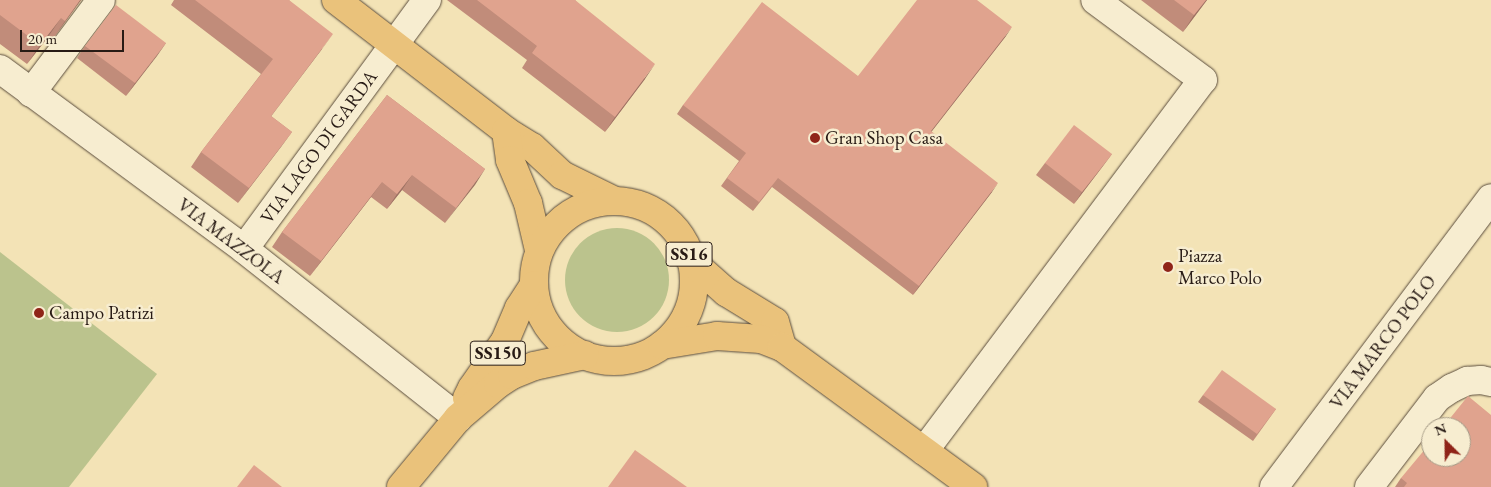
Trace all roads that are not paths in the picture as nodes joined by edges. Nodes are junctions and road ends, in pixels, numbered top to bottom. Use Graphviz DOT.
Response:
graph roads {
  1 [pos="101,0"];
  2 [pos="336,0"];
  3 [pos="428,0"];
  4 [pos="1095,0"];
  5 [pos="394,44"];
  6 [pos="0,69"];
  7 [pos="31,93"];
  8 [pos="506,131"];
  9 [pos="1491,198"];
  10 [pos="615,200"];
  11 [pos="244,250"];
  12 [pos="540,250"];
  13 [pos="692,261"];
  14 [pos="534,285"];
  15 [pos="662,345"];
  16 [pos="782,347"];
  17 [pos="585,355"];
  18 [pos="1491,382"];
  19 [pos="458,418"];
  20 [pos="924,451"];
  21 [pos="402,487"];
  22 [pos="973,487"];
  23 [pos="1274,487"];
  24 [pos="1369,487"];
  1 -- 7 [label="street"];
  2 -- 5 [label="main road, SS16"];
  3 -- 5 [label="street, VIA LAGO DI GARDA"];
  4 -- 20 [label="street"];
  5 -- 8 [label="main road, SS16"];
  5 -- 11 [label="street, VIA LAGO DI GARDA"];
  6 -- 7 [label="street, VIA MAZZOLA"];
  7 -- 11 [label="street, VIA MAZZOLA"];
  8 -- 10 [label="main road, SS16"];
  8 -- 12 [label="main road, SS16"];
  9 -- 23 [label="street, VIA MARCO POLO"];
  10 -- 12 [label="main road, SS16"];
  10 -- 13 [label="main road, SS16"];
  11 -- 19 [label="street, VIA MAZZOLA"];
  12 -- 14 [label="main road, SS16"];
  13 -- 15 [label="main road, SS16"];
  13 -- 16 [label="main road, SS16"];
  14 -- 17 [label="main road, SS16"];
  14 -- 19 [label="main road, SS150"];
  15 -- 16 [label="main road, SS16"];
  15 -- 17 [label="main road, SS16"];
  16 -- 20 [label="main road, SS16"];
  17 -- 19 [label="main road, SS150"];
  18 -- 24 [label="street"];
  19 -- 21 [label="main road, SS150"];
  20 -- 22 [label="main road, SS16"];
}
